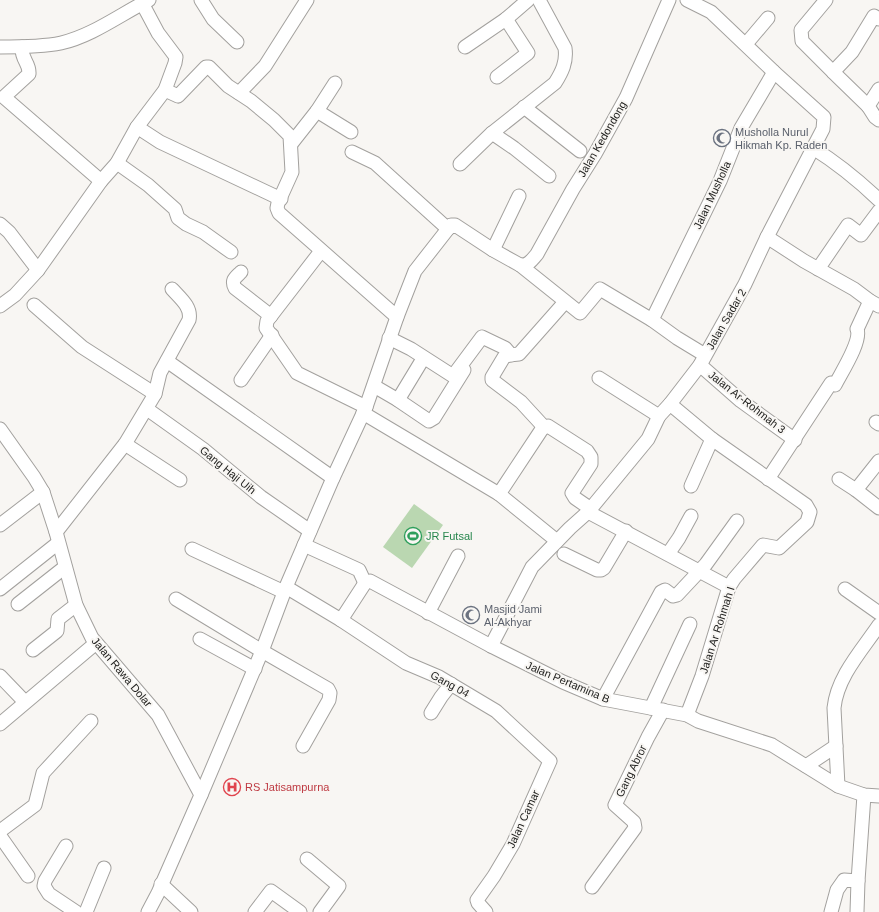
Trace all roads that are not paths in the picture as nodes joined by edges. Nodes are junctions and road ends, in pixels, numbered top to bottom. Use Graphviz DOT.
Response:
graph roads {
  1 [pos="201,0"];
  2 [pos="307,0"];
  3 [pos="528,0"];
  4 [pos="539,0"];
  5 [pos="669,0"];
  6 [pos="687,0"];
  7 [pos="826,0"];
  8 [pos="146,2"];
  9 [pos="877,15"];
  10 [pos="768,18"];
  11 [pos="506,19"];
  12 [pos="237,42"];
  13 [pos="746,44"];
  14 [pos="0,47"];
  15 [pos="22,47"];
  16 [pos="465,47"];
  17 [pos="774,72"];
  18 [pos="833,72"];
  19 [pos="497,77"];
  20 [pos="335,83"];
  21 [pos="879,89"];
  22 [pos="165,90"];
  23 [pos="239,93"];
  24 [pos="868,106"];
  25 [pos="524,107"];
  26 [pos="317,111"];
  27 [pos="879,120"];
  28 [pos="137,127"];
  29 [pos="351,132"];
  30 [pos="492,133"];
  31 [pos="291,144"];
  32 [pos="813,148"];
  33 [pos="580,151"];
  34 [pos="352,152"];
  35 [pos="117,163"];
  36 [pos="460,164"];
  37 [pos="550,176"];
  38 [pos="101,181"];
  39 [pos="519,196"];
  40 [pos="281,199"];
  41 [pos="879,200"];
  42 [pos="879,212"];
  43 [pos="0,224"];
  44 [pos="448,229"];
  45 [pos="767,237"];
  46 [pos="493,250"];
  47 [pos="321,251"];
  48 [pos="231,252"];
  49 [pos="520,265"];
  50 [pos="818,269"];
  51 [pos="38,270"];
  52 [pos="241,272"];
  53 [pos="172,289"];
  54 [pos="565,302"];
  55 [pos="874,304"];
  56 [pos="34,305"];
  57 [pos="0,306"];
  58 [pos="272,316"];
  59 [pos="397,317"];
  60 [pos="652,320"];
  61 [pos="272,335"];
  62 [pos="389,338"];
  63 [pos="476,351"];
  64 [pos="508,356"];
  65 [pos="703,360"];
  66 [pos="167,361"];
  67 [pos="421,362"];
  68 [pos="599,378"];
  69 [pos="241,380"];
  70 [pos="374,386"];
  71 [pos="155,394"];
  72 [pos="398,400"];
  73 [pos="670,404"];
  74 [pos="147,409"];
  75 [pos="364,410"];
  76 [pos="660,416"];
  77 [pos="544,427"];
  78 [pos="0,429"];
  79 [pos="712,439"];
  80 [pos="795,440"];
  81 [pos="125,444"];
  82 [pos="879,461"];
  83 [pos="333,478"];
  84 [pos="768,479"];
  85 [pos="839,479"];
  86 [pos="180,480"];
  87 [pos="691,486"];
  88 [pos="856,490"];
  89 [pos="43,492"];
  90 [pos="499,494"];
  91 [pos="879,508"];
  92 [pos="590,510"];
  93 [pos="691,516"];
  94 [pos="737,520"];
  95 [pos="0,525"];
  96 [pos="310,531"];
  97 [pos="626,531"];
  98 [pos="57,538"];
  99 [pos="558,541"];
  100 [pos="304,545"];
  101 [pos="192,549"];
  102 [pos="564,554"];
  103 [pos="668,554"];
  104 [pos="458,556"];
  105 [pos="65,567"];
  106 [pos="699,570"];
  107 [pos="365,583"];
  108 [pos="729,587"];
  109 [pos="0,589"];
  110 [pos="845,589"];
  111 [pos="285,590"];
  112 [pos="176,599"];
  113 [pos="18,604"];
  114 [pos="76,605"];
  115 [pos="428,612"];
  116 [pos="879,613"];
  117 [pos="341,620"];
  118 [pos="690,624"];
  119 [pos="879,625"];
  120 [pos="200,639"];
  121 [pos="94,640"];
  122 [pos="491,646"];
  123 [pos="33,650"];
  124 [pos="262,651"];
  125 [pos="255,669"];
  126 [pos="0,676"];
  127 [pos="46,676"];
  128 [pos="451,684"];
  129 [pos="603,699"];
  130 [pos="25,702"];
  131 [pos="657,709"];
  132 [pos="431,713"];
  133 [pos="686,715"];
  134 [pos="91,721"];
  135 [pos="0,724"];
  136 [pos="303,746"];
  137 [pos="836,746"];
  138 [pos="550,761"];
  139 [pos="806,766"];
  140 [pos="838,786"];
  141 [pos="201,795"];
  142 [pos="864,795"];
  143 [pos="879,796"];
  144 [pos="0,831"];
  145 [pos="0,836"];
  146 [pos="66,846"];
  147 [pos="307,859"];
  148 [pos="104,868"];
  149 [pos="28,876"];
  150 [pos="858,881"];
  151 [pos="162,884"];
  152 [pos="592,886"];
  153 [pos="76,912"];
  154 [pos="86,912"];
  155 [pos="148,912"];
  156 [pos="191,912"];
  157 [pos="255,912"];
  158 [pos="300,912"];
  159 [pos="320,912"];
  160 [pos="486,912"];
  161 [pos="831,912"];
  162 [pos="857,912"];
  1 -- 12 [label="street"];
  2 -- 23 [label="street"];
  3 -- 11 [label="street"];
  4 -- 25 [label="street"];
  5 -- 49 [label="street, Jalan Kedondong"];
  6 -- 13 [label="street, Jalan Sadar 2"];
  7 -- 18 [label="street"];
  8 -- 15 [label="street"];
  8 -- 22 [label="street"];
  9 -- 18 [label="street"];
  10 -- 13 [label="street"];
  11 -- 16 [label="street"];
  11 -- 19 [label="street"];
  13 -- 17 [label="street, Jalan Sadar 2"];
  14 -- 15 [label="street"];
  15 -- 38 [label="street"];
  17 -- 32 [label="street, Jalan Sadar 2"];
  17 -- 60 [label="street, Jalan Musholla"];
  18 -- 24 [label="street"];
  20 -- 26 [label="street"];
  21 -- 24 [label="street"];
  22 -- 23 [label="street"];
  22 -- 28 [label="street"];
  23 -- 31 [label="street"];
  24 -- 27 [label="street"];
  25 -- 30 [label="street"];
  25 -- 33 [label="street"];
  26 -- 29 [label="street"];
  26 -- 31 [label="street"];
  28 -- 35 [label="street"];
  28 -- 40 [label="street"];
  30 -- 36 [label="street"];
  30 -- 37 [label="street"];
  31 -- 40 [label="street"];
  32 -- 41 [label="street"];
  32 -- 45 [label="street, Jalan Sadar 2"];
  34 -- 44 [label="street"];
  35 -- 38 [label="street"];
  35 -- 48 [label="street"];
  38 -- 51 [label="street"];
  39 -- 46 [label="street"];
  40 -- 47 [label="street"];
  42 -- 50 [label="street"];
  43 -- 51 [label="street"];
  44 -- 46 [label="street"];
  44 -- 59 [label="street"];
  45 -- 50 [label="street"];
  45 -- 65 [label="street, Jalan Sadar 2"];
  46 -- 49 [label="street"];
  47 -- 58 [label="street"];
  47 -- 59 [label="street"];
  49 -- 54 [label="street"];
  50 -- 55 [label="street"];
  51 -- 57 [label="street"];
  52 -- 58 [label="street"];
  53 -- 66 [label="street"];
  54 -- 60 [label="street, Jalan Ar-Rohmah 3"];
  54 -- 64 [label="street"];
  55 -- 80 [label="street, Jalan Ar-Rohmah 3"];
  56 -- 71 [label="street"];
  58 -- 61 [label="street"];
  59 -- 62 [label="street"];
  60 -- 65 [label="street, Jalan Ar-Rohmah 3"];
  61 -- 69 [label="street"];
  61 -- 75 [label="street"];
  62 -- 64 [label="street"];
  62 -- 70 [label="street"];
  63 -- 72 [label="street"];
  64 -- 77 [label="street"];
  65 -- 73 [label="street, Jalan Sadar 2"];
  65 -- 80 [label="street, Jalan Ar-Rohmah 3"];
  66 -- 71 [label="street"];
  66 -- 83 [label="street"];
  67 -- 72 [label="street"];
  68 -- 76 [label="street"];
  70 -- 72 [label="street"];
  70 -- 75 [label="street"];
  71 -- 74 [label="street"];
  73 -- 76 [label="street, Jalan Sadar 2"];
  73 -- 79 [label="street, Jalan Ar Rohmah I"];
  74 -- 81 [label="street"];
  74 -- 96 [label="street, Gang Haji Uih"];
  75 -- 83 [label="street"];
  75 -- 90 [label="street"];
  76 -- 92 [label="street, Jalan Sadar 2"];
  77 -- 90 [label="street"];
  77 -- 92 [label="street"];
  78 -- 89 [label="street, Jalan Rawa Dolar"];
  79 -- 84 [label="street, Jalan Ar Rohmah I"];
  79 -- 87 [label="street"];
  80 -- 84 [label="street, Jalan Ar-Rohmah 3"];
  81 -- 86 [label="street"];
  81 -- 98 [label="street"];
  82 -- 88 [label="street"];
  83 -- 96 [label="street"];
  84 -- 108 [label="street, Jalan Ar Rohmah I"];
  85 -- 88 [label="street"];
  88 -- 91 [label="street"];
  89 -- 95 [label="street"];
  89 -- 98 [label="street, Jalan Rawa Dolar"];
  90 -- 99 [label="street"];
  92 -- 97 [label="street"];
  92 -- 99 [label="street, Jalan Sadar 2"];
  93 -- 103 [label="street"];
  94 -- 106 [label="street"];
  96 -- 100 [label="street"];
  97 -- 102 [label="street"];
  97 -- 103 [label="street"];
  98 -- 105 [label="street, Jalan Rawa Dolar"];
  98 -- 109 [label="street"];
  99 -- 122 [label="street, Jalan Sadar 2"];
  100 -- 107 [label="street"];
  100 -- 111 [label="street"];
  101 -- 111 [label="street"];
  103 -- 106 [label="street"];
  104 -- 115 [label="street"];
  105 -- 113 [label="street"];
  105 -- 114 [label="street, Jalan Rawa Dolar"];
  106 -- 108 [label="street"];
  106 -- 129 [label="street"];
  107 -- 115 [label="street, Jalan Pertamina B"];
  107 -- 117 [label="street"];
  108 -- 133 [label="street, Jalan Ar Rohmah I"];
  110 -- 116 [label="street"];
  111 -- 117 [label="street"];
  111 -- 124 [label="street"];
  112 -- 124 [label="street"];
  114 -- 121 [label="street, Jalan Rawa Dolar"];
  114 -- 123 [label="street"];
  115 -- 122 [label="street, Jalan Pertamina B"];
  117 -- 128 [label="street, Gang 04"];
  118 -- 131 [label="street"];
  119 -- 137 [label="street"];
  120 -- 125 [label="street"];
  121 -- 127 [label="street"];
  121 -- 130 [label="street"];
  121 -- 141 [label="street, Jalan Rawa Dolar"];
  122 -- 129 [label="street, Jalan Pertamina B"];
  124 -- 125 [label="street"];
  124 -- 136 [label="street"];
  125 -- 141 [label="street"];
  126 -- 130 [label="street"];
  128 -- 132 [label="street"];
  128 -- 138 [label="street, Gang 04"];
  129 -- 131 [label="street, Jalan Pertamina B"];
  130 -- 135 [label="street"];
  131 -- 133 [label="street, Jalan Pertamina B"];
  131 -- 152 [label="street, Gang Abror"];
  133 -- 139 [label="street, Jalan Pertamina B"];
  134 -- 144 [label="street"];
  137 -- 139 [label="street"];
  137 -- 140 [label="street"];
  138 -- 160 [label="street, Jalan Camar"];
  139 -- 140 [label="street, Jalan Pertamina B"];
  140 -- 142 [label="street, Jalan Pertamina B"];
  141 -- 151 [label="street"];
  142 -- 143 [label="street, Jalan Pertamina B"];
  142 -- 150 [label="street"];
  145 -- 149 [label="street"];
  146 -- 153 [label="street"];
  147 -- 159 [label="street"];
  148 -- 154 [label="street"];
  150 -- 161 [label="street"];
  150 -- 162 [label="street"];
  151 -- 155 [label="street"];
  151 -- 156 [label="street"];
  157 -- 158 [label="street"];
}
